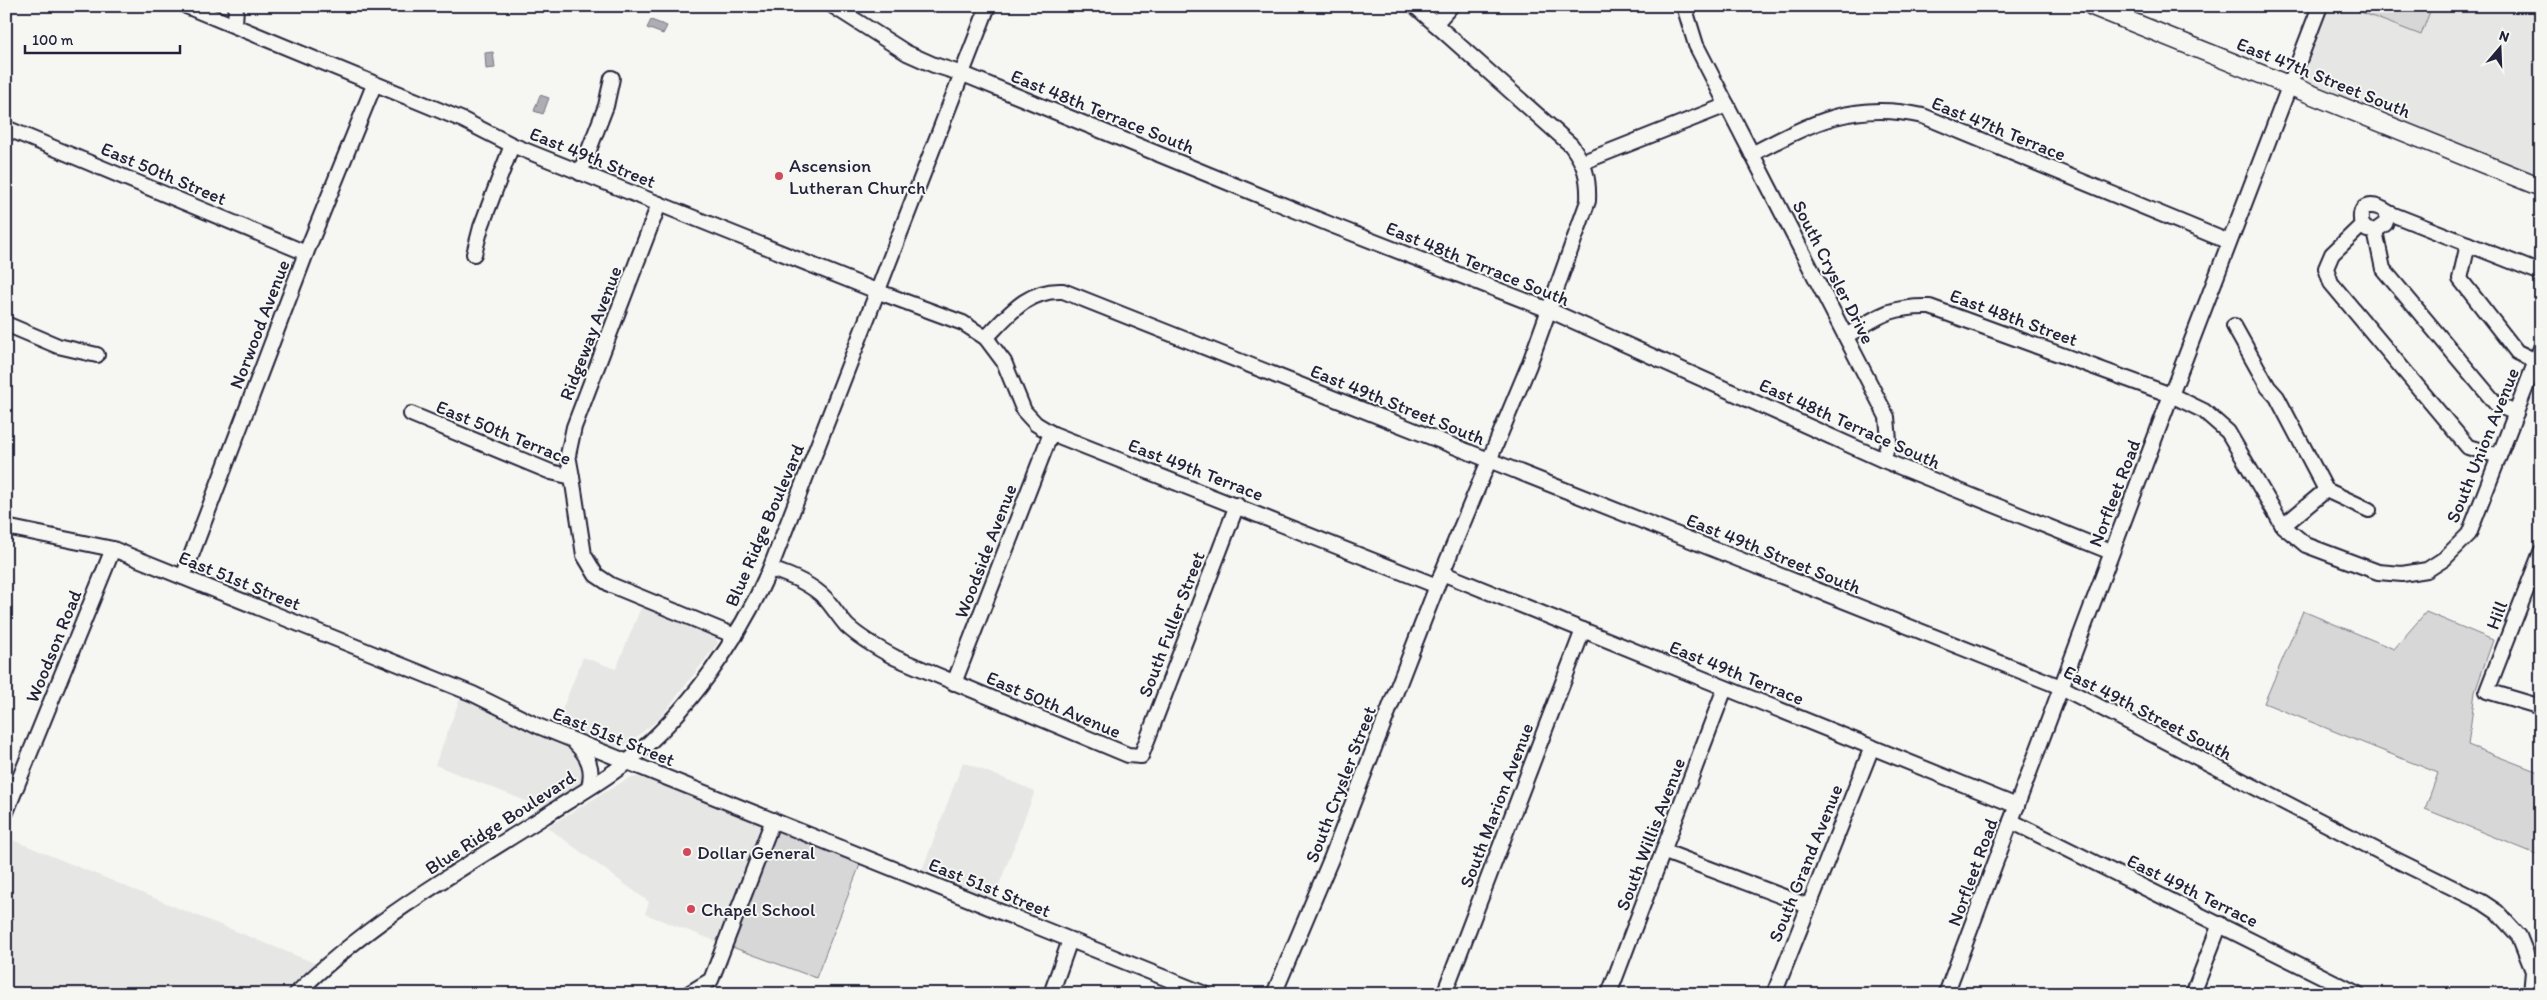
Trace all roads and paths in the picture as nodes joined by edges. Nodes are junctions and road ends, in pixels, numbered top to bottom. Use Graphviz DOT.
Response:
graph roads {
  1 [pos="186,6"];
  2 [pos="236,6"];
  3 [pos="833,6"];
  4 [pos="988,6"];
  5 [pos="1415,6"];
  6 [pos="1451,6"];
  7 [pos="1684,6"];
  8 [pos="2092,6"];
  9 [pos="2320,6"];
  10 [pos="1435,24"];
  11 [pos="235,25"];
  12 [pos="962,74"];
  13 [pos="612,78"];
  14 [pos="374,85"];
  15 [pos="2289,86"];
  16 [pos="1727,105"];
  17 [pos="6,128"];
  18 [pos="512,145"];
  19 [pos="1752,154"];
  20 [pos="1583,162"];
  21 [pos="580,172"];
  22 [pos="2541,187"];
  23 [pos="660,204"];
  24 [pos="2389,213"];
  25 [pos="2362,225"];
  26 [pos="2375,231"];
  27 [pos="2229,242"];
  28 [pos="2468,244"];
  29 [pos="306,253"];
  30 [pos="474,254"];
  31 [pos="2541,272"];
  32 [pos="879,292"];
  33 [pos="1549,310"];
  34 [pos="6,324"];
  35 [pos="2234,326"];
  36 [pos="1846,336"];
  37 [pos="986,338"];
  38 [pos="2538,354"];
  39 [pos="97,355"];
  40 [pos="2171,394"];
  41 [pos="2516,413"];
  42 [pos="411,414"];
  43 [pos="1051,433"];
  44 [pos="2499,456"];
  45 [pos="1489,460"];
  46 [pos="1883,460"];
  47 [pos="572,477"];
  48 [pos="2326,490"];
  49 [pos="1237,505"];
  50 [pos="2368,510"];
  51 [pos="2283,526"];
  52 [pos="6,527"];
  53 [pos="112,549"];
  54 [pos="2111,552"];
  55 [pos="2541,552"];
  56 [pos="770,569"];
  57 [pos="183,578"];
  58 [pos="1440,580"];
  59 [pos="1582,630"];
  60 [pos="735,636"];
  61 [pos="954,683"];
  62 [pos="2061,687"];
  63 [pos="1725,688"];
  64 [pos="2541,707"];
  65 [pos="573,740"];
  66 [pos="1872,747"];
  67 [pos="1141,756"];
  68 [pos="627,762"];
  69 [pos="589,787"];
  70 [pos="2017,806"];
  71 [pos="6,812"];
  72 [pos="773,820"];
  73 [pos="2011,821"];
  74 [pos="1665,852"];
  75 [pos="1808,906"];
  76 [pos="2220,924"];
  77 [pos="1070,940"];
  78 [pos="296,994"];
  79 [pos="689,994"];
  80 [pos="1051,994"];
  81 [pos="1204,994"];
  82 [pos="1274,994"];
  83 [pos="1444,994"];
  84 [pos="1609,994"];
  85 [pos="1774,994"];
  86 [pos="1946,994"];
  87 [pos="2193,994"];
  88 [pos="2358,994"];
  89 [pos="2532,994"];
  1 -- 11 [label="street, East 49th Street"];
  2 -- 11 [label="street"];
  3 -- 12 [label="street, East 48th Terrace South"];
  4 -- 12 [label="street, Blue Ridge Boulevard"];
  5 -- 10 [label="street"];
  6 -- 10 [label="street"];
  7 -- 16 [label="street, South Crysler Drive"];
  8 -- 15 [label="main road, East 47th Street South"];
  9 -- 15 [label="street, Norfleet Road"];
  10 -- 20 [label="street"];
  11 -- 14 [label="street, East 49th Street"];
  12 -- 32 [label="street, Blue Ridge Boulevard"];
  12 -- 33 [label="street, East 48th Terrace South"];
  13 -- 21 [label="street"];
  14 -- 18 [label="street, East 49th Street"];
  14 -- 29 [label="street, Norwood Avenue"];
  15 -- 22 [label="main road, East 47th Street South"];
  15 -- 27 [label="street, Norfleet Road"];
  16 -- 19 [label="street, South Crysler Drive"];
  16 -- 20 [label="street"];
  17 -- 29 [label="street, East 50th Street"];
  18 -- 21 [label="street, East 49th Street"];
  18 -- 30 [label="street"];
  19 -- 27 [label="street, East 47th Terrace"];
  19 -- 36 [label="street, South Crysler Drive"];
  20 -- 33 [label="street, South Crysler Street"];
  21 -- 23 [label="street, East 49th Street"];
  23 -- 32 [label="street, East 49th Street"];
  23 -- 47 [label="street, Ridgeway Avenue"];
  24 -- 25 [label="street"];
  24 -- 26 [label="street"];
  24 -- 28 [label="street"];
  25 -- 26 [label="street"];
  25 -- 44 [label="street"];
  26 -- 41 [label="street"];
  27 -- 40 [label="street, Norfleet Road"];
  28 -- 31 [label="street"];
  28 -- 38 [label="street"];
  29 -- 57 [label="street, Norwood Avenue"];
  32 -- 37 [label="street, East 49th Street"];
  32 -- 56 [label="street, Blue Ridge Boulevard"];
  33 -- 45 [label="street, South Crysler Street"];
  33 -- 46 [label="street, East 48th Terrace South"];
  34 -- 39 [label="street"];
  35 -- 48 [label="street"];
  36 -- 40 [label="street, East 48th Street"];
  36 -- 46 [label="street, South Crysler Drive"];
  37 -- 43 [label="street, East 49th Terrace"];
  37 -- 45 [label="street, East 49th Street South"];
  38 -- 41 [label="street, South Union Avenue"];
  40 -- 51 [label="street, East 48th Street"];
  40 -- 54 [label="street, Norfleet Road"];
  41 -- 44 [label="street, South Union Avenue"];
  42 -- 47 [label="street, East 50th Terrace"];
  43 -- 49 [label="street, East 49th Terrace"];
  43 -- 61 [label="street, Woodside Avenue"];
  44 -- 51 [label="street, South Union Avenue"];
  45 -- 58 [label="street, South Crysler Street"];
  45 -- 62 [label="street, East 49th Street South"];
  46 -- 54 [label="street, East 48th Terrace South"];
  47 -- 60 [label="street, East 50th Terrace"];
  48 -- 50 [label="street"];
  48 -- 51 [label="street"];
  49 -- 58 [label="street, East 49th Terrace"];
  49 -- 67 [label="street, South Fuller Street"];
  52 -- 53 [label="street, East 51st Street"];
  53 -- 57 [label="street, East 51st Street"];
  53 -- 71 [label="street, Woodson Road"];
  54 -- 62 [label="street, Norfleet Road"];
  55 -- 64 [label="street, Hill"];
  56 -- 60 [label="street, Blue Ridge Boulevard"];
  56 -- 61 [label="street"];
  57 -- 65 [label="street, East 51st Street"];
  58 -- 59 [label="street, East 49th Terrace"];
  58 -- 82 [label="street, South Crysler Street"];
  59 -- 63 [label="street, East 49th Terrace"];
  59 -- 83 [label="street, South Marion Avenue"];
  60 -- 68 [label="street, Blue Ridge Boulevard"];
  61 -- 67 [label="street, East 50th Avenue"];
  62 -- 70 [label="street, Norfleet Road"];
  62 -- 89 [label="street, East 49th Street South"];
  63 -- 66 [label="street, East 49th Terrace"];
  63 -- 74 [label="street, South Willis Avenue"];
  65 -- 68 [label="street, East 51st Street"];
  65 -- 69 [label="street"];
  66 -- 70 [label="street, East 49th Terrace"];
  66 -- 75 [label="street, South Grand Avenue"];
  68 -- 69 [label="street, Blue Ridge Boulevard"];
  68 -- 72 [label="street, East 51st Street"];
  69 -- 78 [label="street, Blue Ridge Boulevard"];
  70 -- 73 [label="street, Norfleet Road"];
  72 -- 77 [label="street, East 51st Street"];
  72 -- 79 [label="street"];
  73 -- 76 [label="street, East 49th Terrace"];
  73 -- 86 [label="street, Norfleet Road"];
  74 -- 75 [label="street"];
  74 -- 84 [label="street, South Willis Avenue"];
  75 -- 85 [label="street, South Grand Avenue"];
  76 -- 87 [label="street"];
  76 -- 88 [label="street, East 49th Terrace"];
  77 -- 80 [label="street"];
  77 -- 81 [label="street, East 51st Street"];
}
